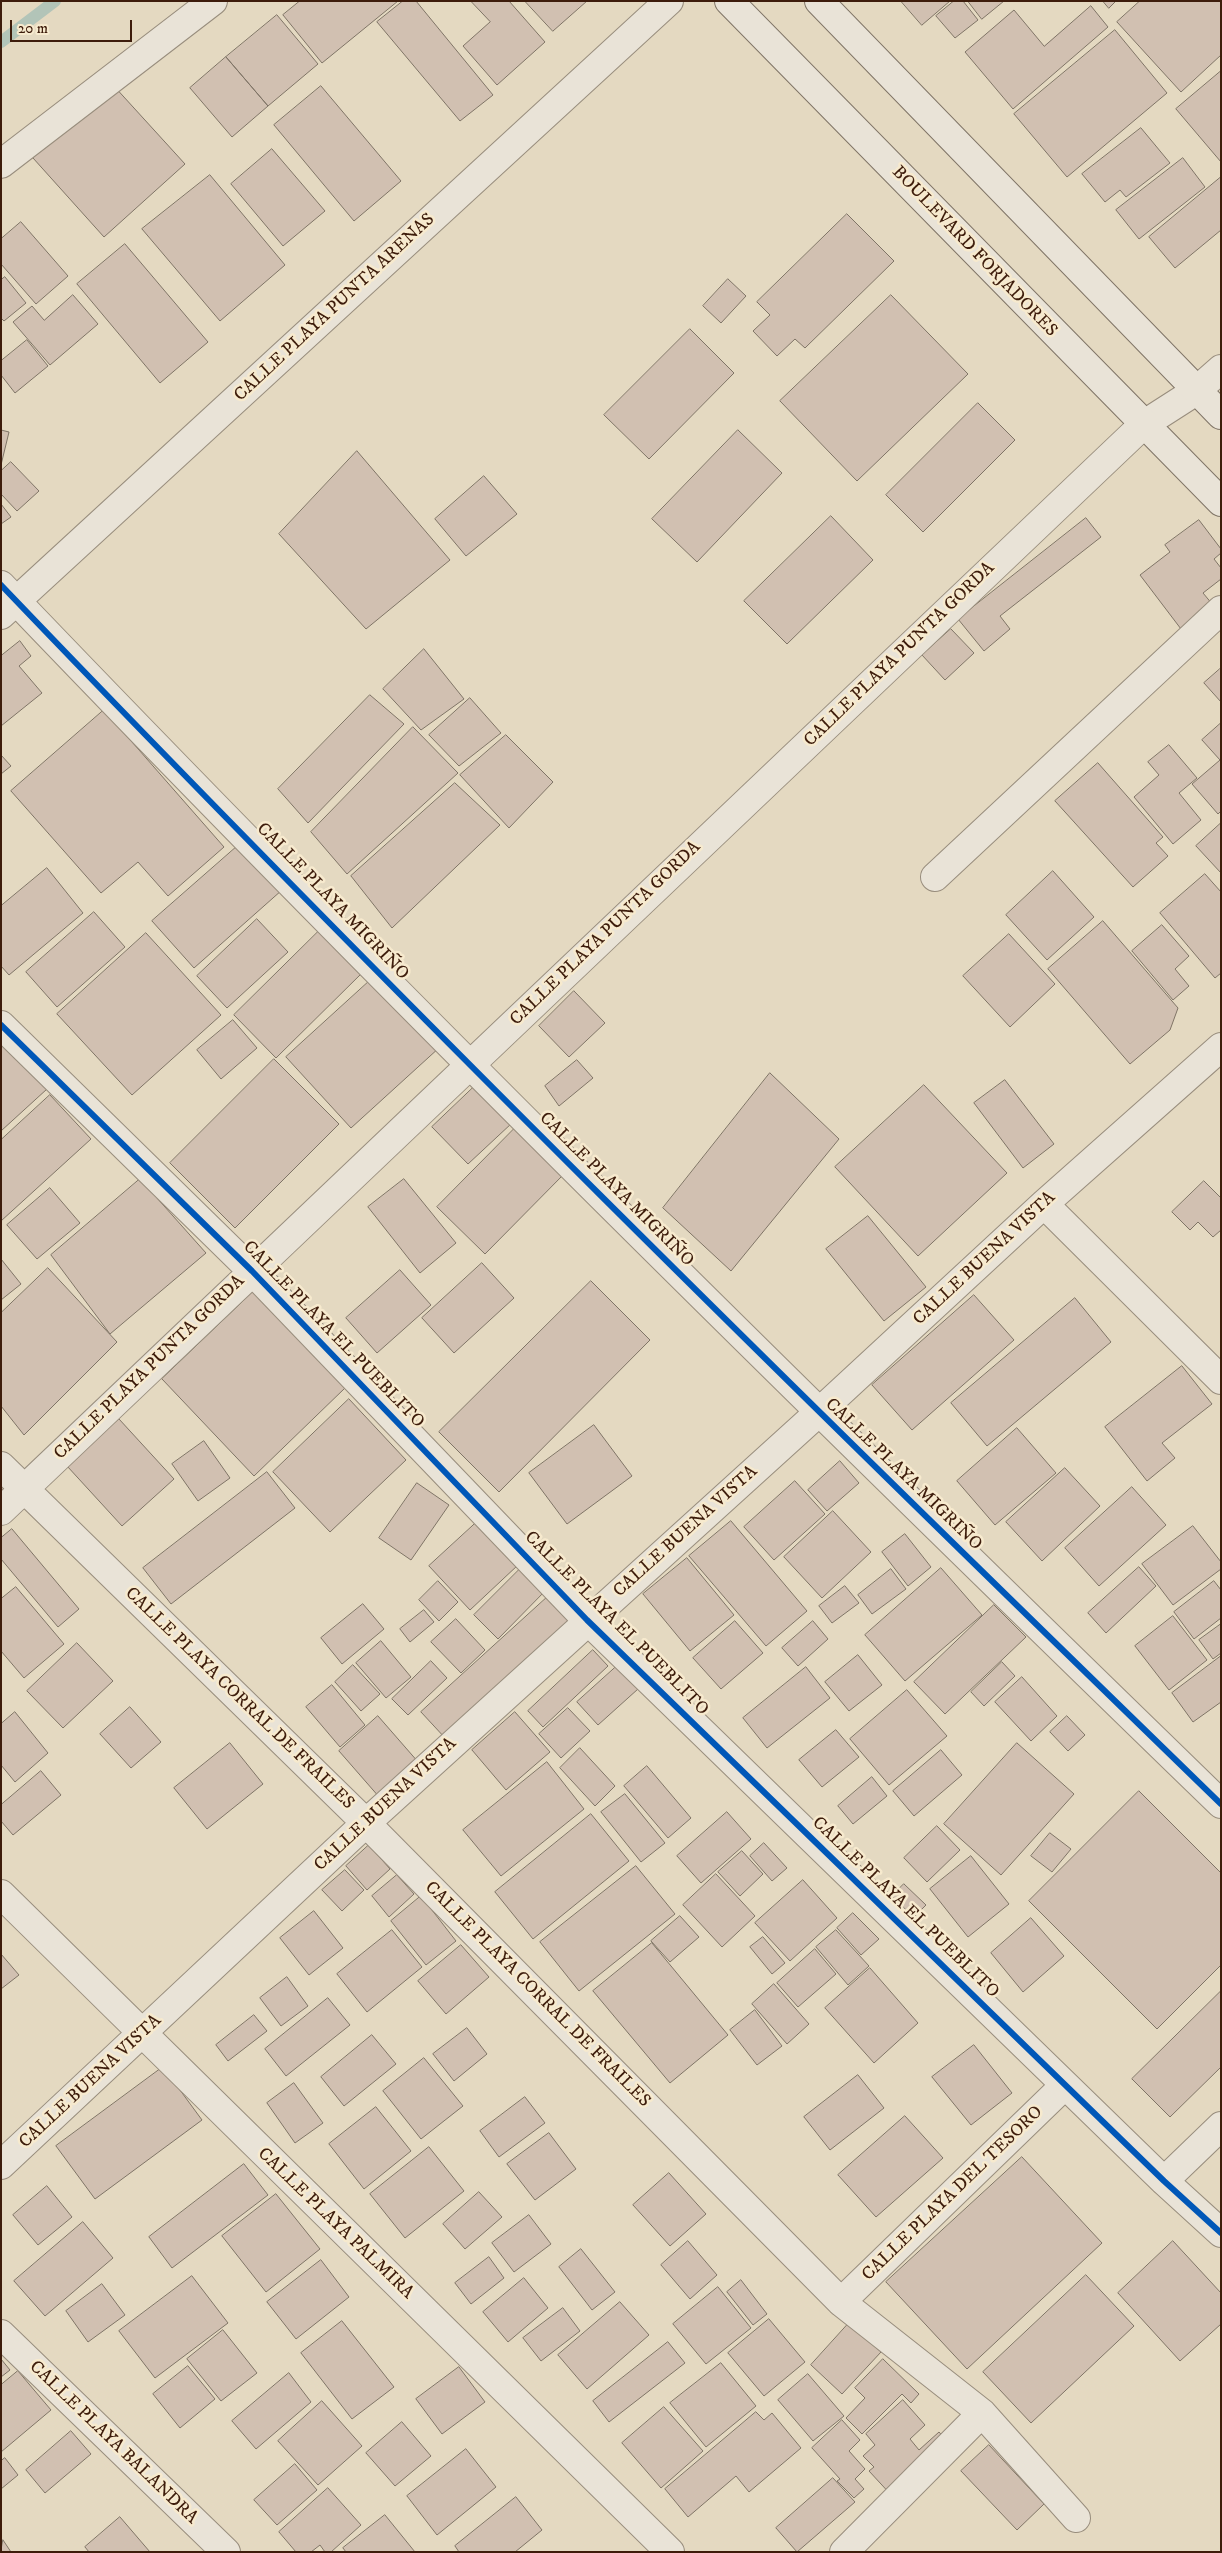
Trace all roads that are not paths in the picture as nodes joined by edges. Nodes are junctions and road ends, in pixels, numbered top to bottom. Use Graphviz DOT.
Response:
graph roads {
  1 [pos="213,1"];
  2 [pos="669,1"];
  3 [pos="729,1"];
  4 [pos="819,1"];
  5 [pos="1,164"];
  6 [pos="1221,369"];
  7 [pos="1196,391"];
  8 [pos="1221,415"];
  9 [pos="1143,424"];
  10 [pos="1221,502"];
  11 [pos="6,601"];
  12 [pos="1221,610"];
  13 [pos="935,877"];
  14 [pos="1,1025"];
  15 [pos="1221,1047"];
  16 [pos="469,1064"];
  17 [pos="1044,1204"];
  18 [pos="252,1271"];
  19 [pos="1221,1380"];
  20 [pos="818,1413"];
  21 [pos="1,1466"];
  22 [pos="24,1489"];
  23 [pos="1,1511"];
  24 [pos="587,1620"];
  25 [pos="1221,1804"];
  26 [pos="366,1823"];
  27 [pos="1,1894"];
  28 [pos="142,2035"];
  29 [pos="1065,2085"];
  30 [pos="1221,2126"];
  31 [pos="1,2165"];
  32 [pos="1164,2181"];
  33 [pos="1221,2233"];
  34 [pos="841,2302"];
  35 [pos="1,2334"];
  36 [pos="982,2413"];
  37 [pos="1076,2518"];
  38 [pos="226,2552"];
  39 [pos="670,2552"];
  40 [pos="844,2552"];
  1 -- 5 [label="street"];
  2 -- 11 [label="street, CALLE PLAYA PUNTA ARENAS"];
  3 -- 9 [label="street, BOULEVARD FORJADORES"];
  4 -- 7 [label="street"];
  6 -- 7 [label="street, CALLE PLAYA PUNTA GORDA"];
  7 -- 8 [label="street"];
  7 -- 9 [label="street, CALLE PLAYA PUNTA GORDA"];
  9 -- 10 [label="street, BOULEVARD FORJADORES"];
  9 -- 16 [label="street, CALLE PLAYA PUNTA GORDA"];
  11 -- 16 [label="street, CALLE PLAYA MIGRIÑO"];
  12 -- 13 [label="street"];
  14 -- 18 [label="street, CALLE PLAYA EL PUEBLITO"];
  15 -- 17 [label="street, CALLE BUENA VISTA"];
  16 -- 18 [label="street, CALLE PLAYA PUNTA GORDA"];
  16 -- 20 [label="street, CALLE PLAYA MIGRIÑO"];
  17 -- 19 [label="street"];
  17 -- 20 [label="street, CALLE BUENA VISTA"];
  18 -- 22 [label="street, CALLE PLAYA PUNTA GORDA"];
  18 -- 24 [label="street, CALLE PLAYA EL PUEBLITO"];
  20 -- 24 [label="street, CALLE BUENA VISTA"];
  20 -- 25 [label="street, CALLE PLAYA MIGRIÑO"];
  21 -- 22 [label="street, CALLE PLAYA CORRAL DE FRAILES"];
  22 -- 23 [label="street, CALLE PLAYA PUNTA GORDA"];
  22 -- 26 [label="street, CALLE PLAYA CORRAL DE FRAILES"];
  24 -- 26 [label="street, CALLE BUENA VISTA"];
  24 -- 29 [label="street, CALLE PLAYA EL PUEBLITO"];
  26 -- 28 [label="street, CALLE BUENA VISTA"];
  26 -- 34 [label="street, CALLE PLAYA CORRAL DE FRAILES"];
  27 -- 28 [label="street, CALLE PLAYA PALMIRA"];
  28 -- 31 [label="street, CALLE BUENA VISTA"];
  28 -- 39 [label="street, CALLE PLAYA PALMIRA"];
  29 -- 32 [label="street, CALLE PLAYA EL PUEBLITO"];
  29 -- 34 [label="street, CALLE PLAYA DEL TESORO"];
  30 -- 32 [label="street"];
  32 -- 33 [label="street, CALLE PLAYA EL PUEBLITO"];
  34 -- 36 [label="street, CALLE PLAYA CORRAL DE FRAILES"];
  35 -- 38 [label="street, CALLE PLAYA BALANDRA"];
  36 -- 37 [label="street, CALLE PLAYA CORRAL DE FRAILES"];
  36 -- 40 [label="street"];
}
